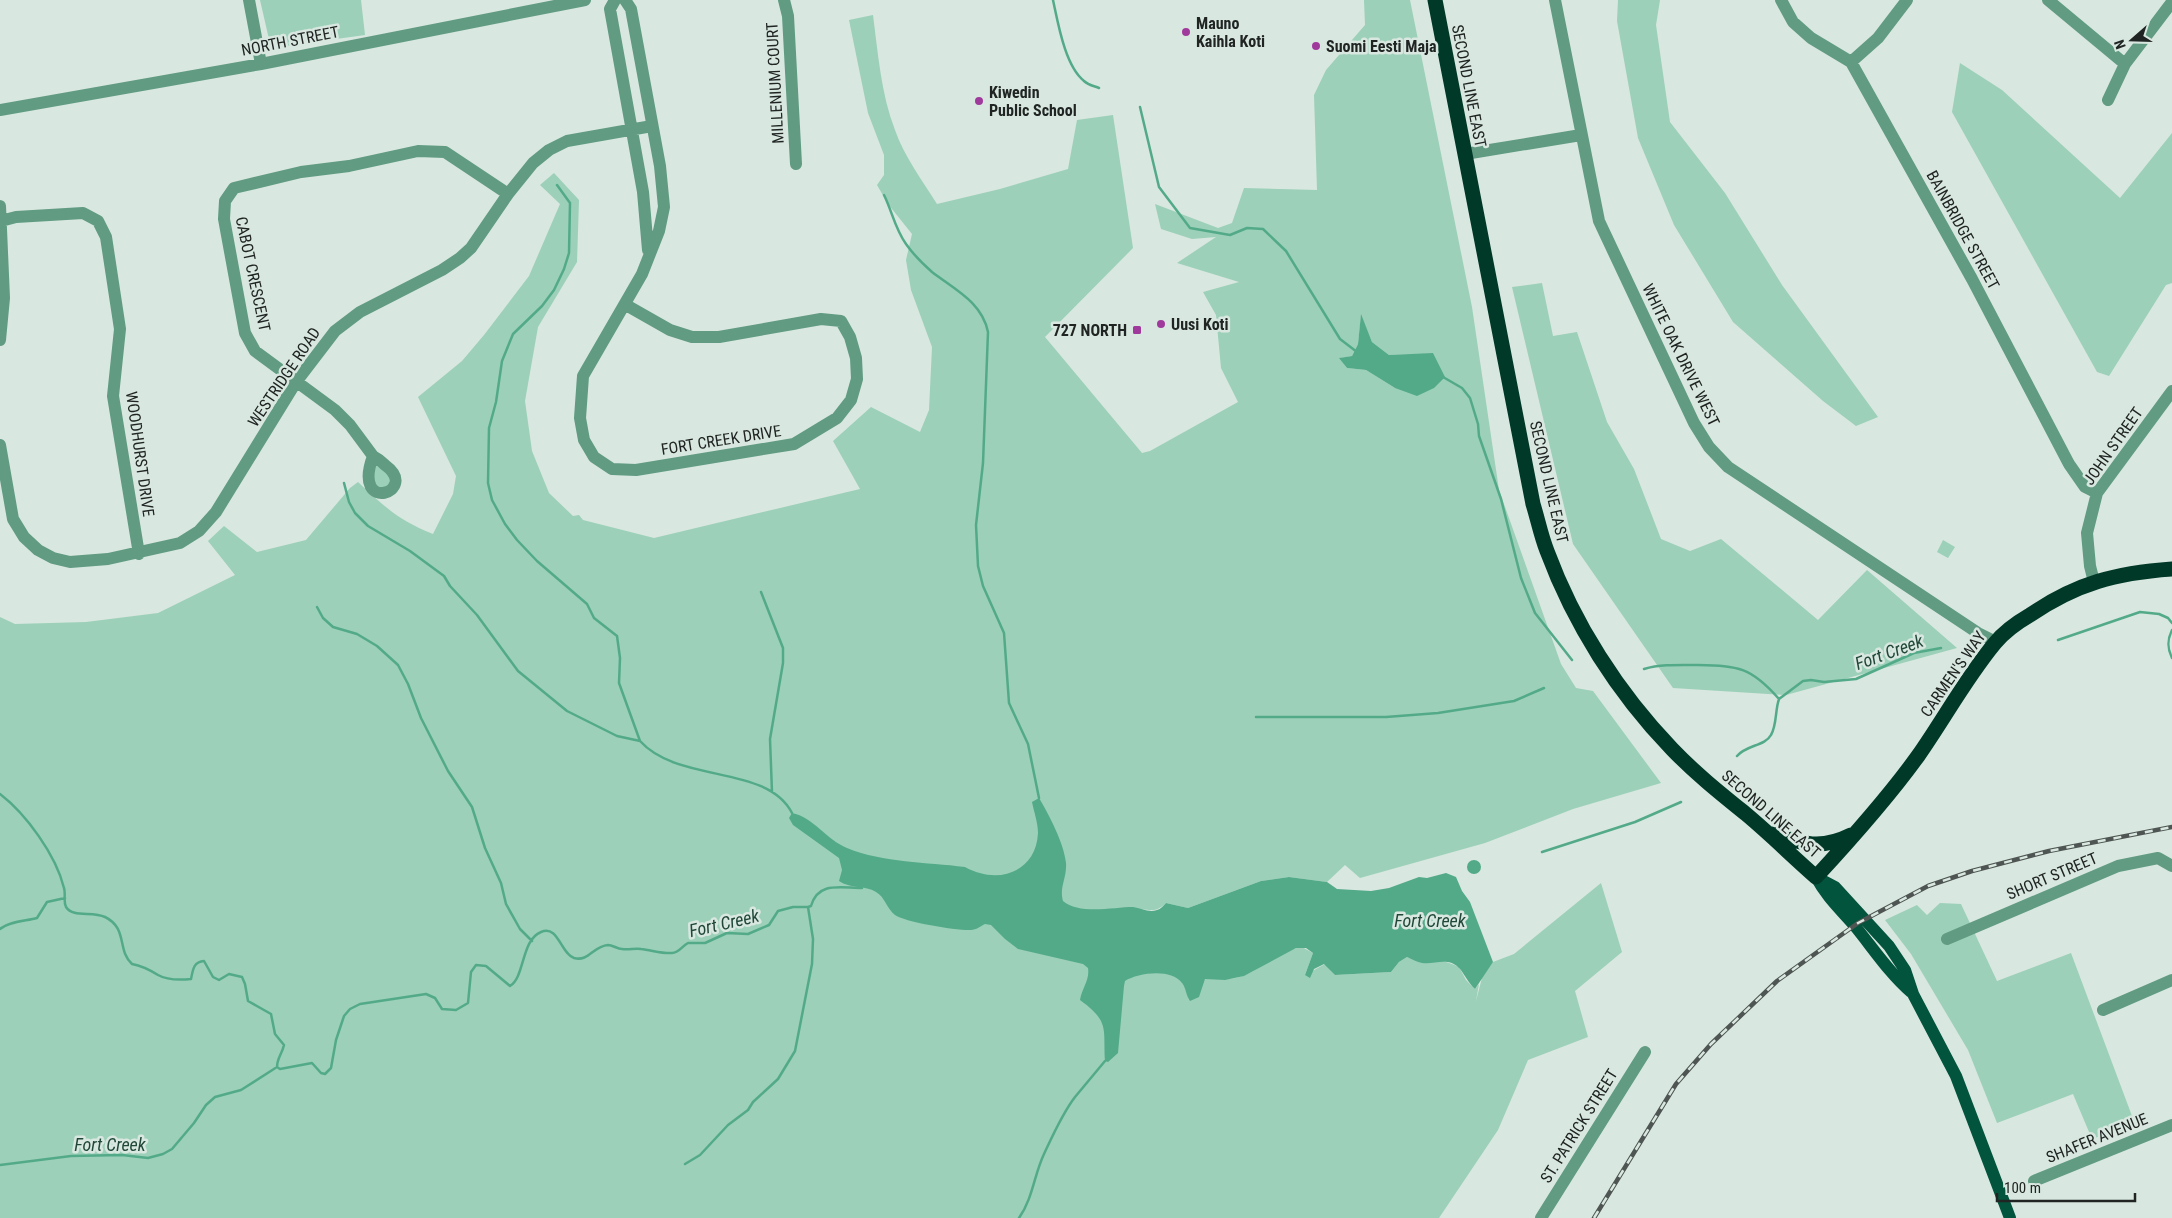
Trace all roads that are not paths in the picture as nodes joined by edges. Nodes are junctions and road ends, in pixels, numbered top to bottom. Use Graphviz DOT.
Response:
graph roads {
  1 [pos="249,0"];
  2 [pos="585,0"];
  3 [pos="616,0"];
  4 [pos="624,0"];
  5 [pos="784,0"];
  6 [pos="1435,0"];
  7 [pos="1555,0"];
  8 [pos="1780,0"];
  9 [pos="1907,0"];
  10 [pos="2048,0"];
  11 [pos="2172,2"];
  12 [pos="1851,62"];
  13 [pos="261,64"];
  14 [pos="2125,64"];
  15 [pos="2108,100"];
  16 [pos="0,110"];
  17 [pos="652,126"];
  18 [pos="631,130"];
  19 [pos="1581,135"];
  20 [pos="1465,154"];
  21 [pos="796,164"];
  22 [pos="508,194"];
  23 [pos="0,206"];
  24 [pos="1,222"];
  25 [pos="649,255"];
  26 [pos="626,304"];
  27 [pos="0,340"];
  28 [pos="296,382"];
  29 [pos="2172,391"];
  30 [pos="0,445"];
  31 [pos="0,450"];
  32 [pos="372,456"];
  33 [pos="2097,494"];
  34 [pos="139,554"];
  35 [pos="2172,569"];
  36 [pos="2094,582"];
  37 [pos="1996,642"];
  38 [pos="1859,831"];
  39 [pos="1767,832"];
  40 [pos="2172,866"];
  41 [pos="1816,877"];
  42 [pos="1947,939"];
  43 [pos="2172,980"];
  44 [pos="2103,1010"];
  45 [pos="1645,1052"];
  46 [pos="2172,1125"];
  47 [pos="2034,1181"];
  48 [pos="1541,1218"];
  49 [pos="2010,1218"];
  1 -- 13 [label="street"];
  2 -- 13 [label="street, NORTH STREET"];
  3 -- 18 [label="street, FORT CREEK DRIVE"];
  4 -- 17 [label="street, FORT CREEK DRIVE"];
  5 -- 21 [label="street, MILLENIUM COURT"];
  6 -- 20 [label="highway, SECOND LINE EAST"];
  7 -- 19 [label="street, WHITE OAK DRIVE WEST"];
  8 -- 12 [label="street, BAINBRIDGE STREET"];
  9 -- 12 [label="street"];
  10 -- 14 [label="street"];
  11 -- 14 [label="street"];
  12 -- 33 [label="street, BAINBRIDGE STREET"];
  13 -- 16 [label="street, NORTH STREET"];
  14 -- 15 [label="street"];
  17 -- 18 [label="street, WESTRIDGE ROAD"];
  17 -- 25 [label="street, FORT CREEK DRIVE"];
  18 -- 22 [label="street, WESTRIDGE ROAD"];
  18 -- 25 [label="street, FORT CREEK DRIVE"];
  19 -- 20 [label="street"];
  19 -- 37 [label="street, WHITE OAK DRIVE WEST"];
  20 -- 39 [label="highway, SECOND LINE EAST"];
  22 -- 28 [label="street, WESTRIDGE ROAD"];
  22 -- 28 [label="street, CABOT CRESCENT"];
  23 -- 24 [label="street"];
  24 -- 27 [label="street"];
  24 -- 34 [label="street, WOODHURST DRIVE"];
  25 -- 26 [label="street, FORT CREEK DRIVE"];
  26 -- 26 [label="street, FORT CREEK DRIVE"];
  28 -- 32 [label="street, CABOT CRESCENT"];
  28 -- 34 [label="street, WESTRIDGE ROAD"];
  29 -- 33 [label="street, JOHN STREET"];
  30 -- 31 [label="street, WESTRIDGE ROAD"];
  31 -- 34 [label="street, WESTRIDGE ROAD"];
  33 -- 36 [label="street, JOHN STREET"];
  35 -- 36 [label="highway, CARMEN'S WAY"];
  36 -- 37 [label="highway, CARMEN'S WAY"];
  37 -- 38 [label="highway, CARMEN'S WAY"];
  38 -- 39 [label="highway"];
  38 -- 41 [label="highway, CARMEN'S WAY"];
  39 -- 41 [label="highway, SECOND LINE EAST"];
  40 -- 42 [label="street, SHORT STREET"];
  41 -- 49 [label="main road, SECOND LINE EAST"];
  43 -- 44 [label="street"];
  45 -- 48 [label="street, ST. PATRICK STREET"];
  46 -- 47 [label="street, SHAFER AVENUE"];
}
